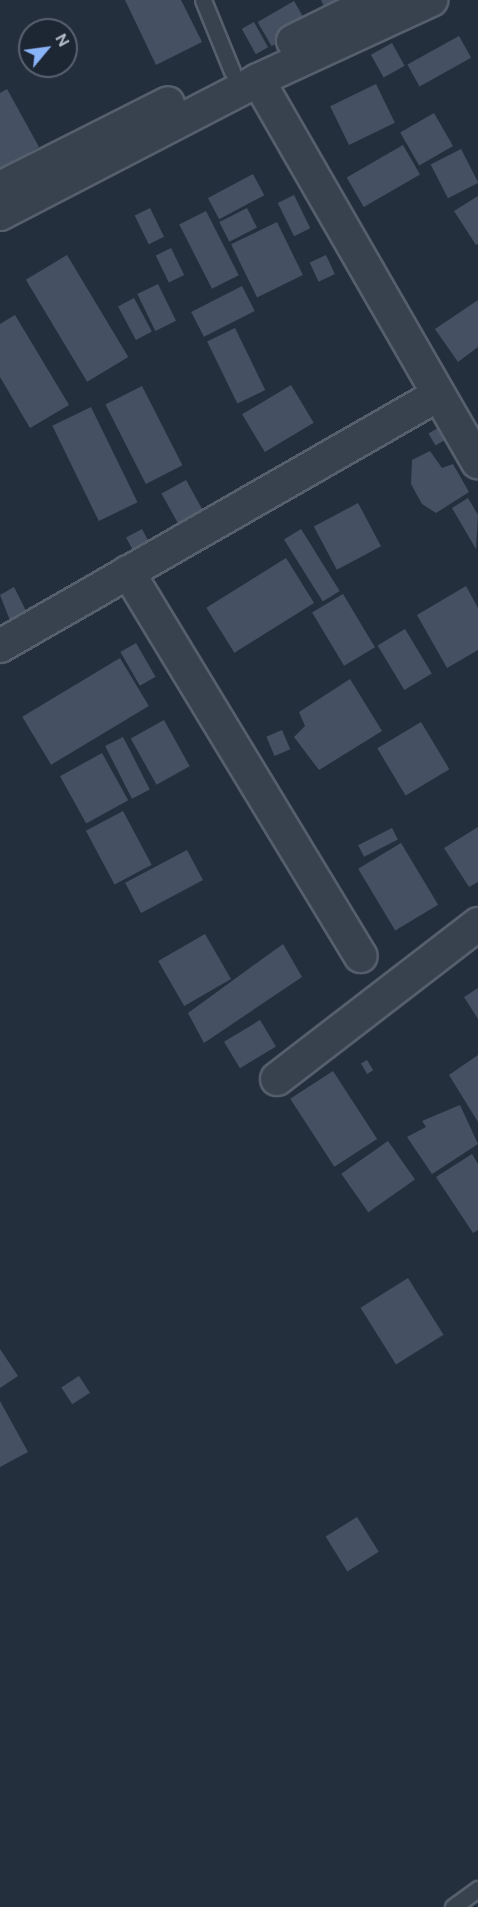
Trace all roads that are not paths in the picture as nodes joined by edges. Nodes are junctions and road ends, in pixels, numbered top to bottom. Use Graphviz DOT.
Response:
graph roads {
  1 [pos="203,0"];
  2 [pos="376,0"];
  3 [pos="431,0"];
  4 [pos="245,75"];
  5 [pos="0,188"];
  6 [pos="0,214"];
  7 [pos="436,396"];
  8 [pos="478,462"];
  9 [pos="128,572"];
  10 [pos="0,646"];
  11 [pos="476,930"];
  12 [pos="361,956"];
  13 [pos="276,1079"];
  14 [pos="478,1889"];
  15 [pos="453,1907"];
  1 -- 4 [label="lane"];
  2 -- 4 [label="street"];
  3 -- 4 [label="street"];
  4 -- 5 [label="street"];
  4 -- 6 [label="street"];
  4 -- 7 [label="street"];
  7 -- 8 [label="street"];
  7 -- 9 [label="street"];
  9 -- 10 [label="street"];
  9 -- 12 [label="street"];
  11 -- 13 [label="street"];
  14 -- 15 [label="lane"];
}
